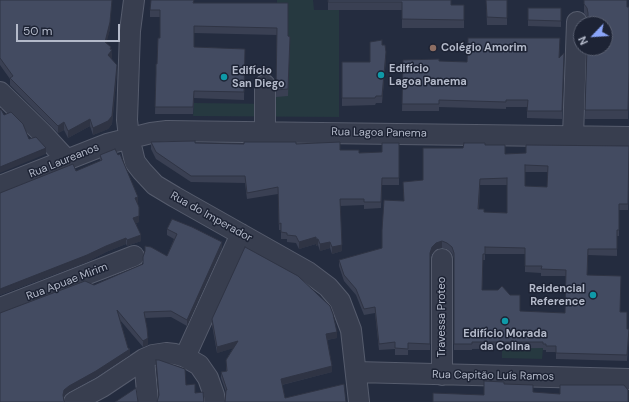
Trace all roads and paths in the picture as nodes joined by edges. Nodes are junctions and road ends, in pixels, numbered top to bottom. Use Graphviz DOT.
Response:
graph roads {
  1 [pos="134,0"];
  2 [pos="576,56"];
  3 [pos="265,85"];
  4 [pos="0,92"];
  5 [pos="265,132"];
  6 [pos="573,136"];
  7 [pos="129,137"];
  8 [pos="629,137"];
  9 [pos="66,159"];
  10 [pos="0,186"];
  11 [pos="241,234"];
  12 [pos="134,256"];
  13 [pos="442,259"];
  14 [pos="0,308"];
  15 [pos="185,357"];
  16 [pos="144,359"];
  17 [pos="356,372"];
  18 [pos="442,375"];
  19 [pos="629,379"];
  20 [pos="74,402"];
  21 [pos="148,402"];
  22 [pos="215,402"];
  23 [pos="359,402"];
  1 -- 7 [label="street, Rua do Imperador"];
  2 -- 6 [label="street"];
  3 -- 5 [label="street"];
  4 -- 9 [label="street"];
  5 -- 6 [label="street, Rua Lagoa Panema"];
  5 -- 7 [label="street, Rua Lagoa Panema"];
  6 -- 8 [label="street, Rua Lagoa Panema"];
  7 -- 9 [label="street, Rua Laureanos"];
  7 -- 11 [label="street, Rua do Imperador"];
  9 -- 10 [label="street, Rua Laureanos"];
  11 -- 15 [label="street"];
  11 -- 17 [label="street, Rua do Imperador"];
  12 -- 14 [label="street, Rua Apuae Mirim"];
  13 -- 18 [label="street, Travessa Proteo"];
  15 -- 16 [label="street"];
  15 -- 22 [label="street"];
  16 -- 20 [label="street"];
  16 -- 21 [label="street"];
  17 -- 18 [label="street, Rua Capitão Luís Ramos"];
  17 -- 23 [label="street, Rua do Imperador"];
  18 -- 19 [label="street, Rua Capitão Luís Ramos"];
}
